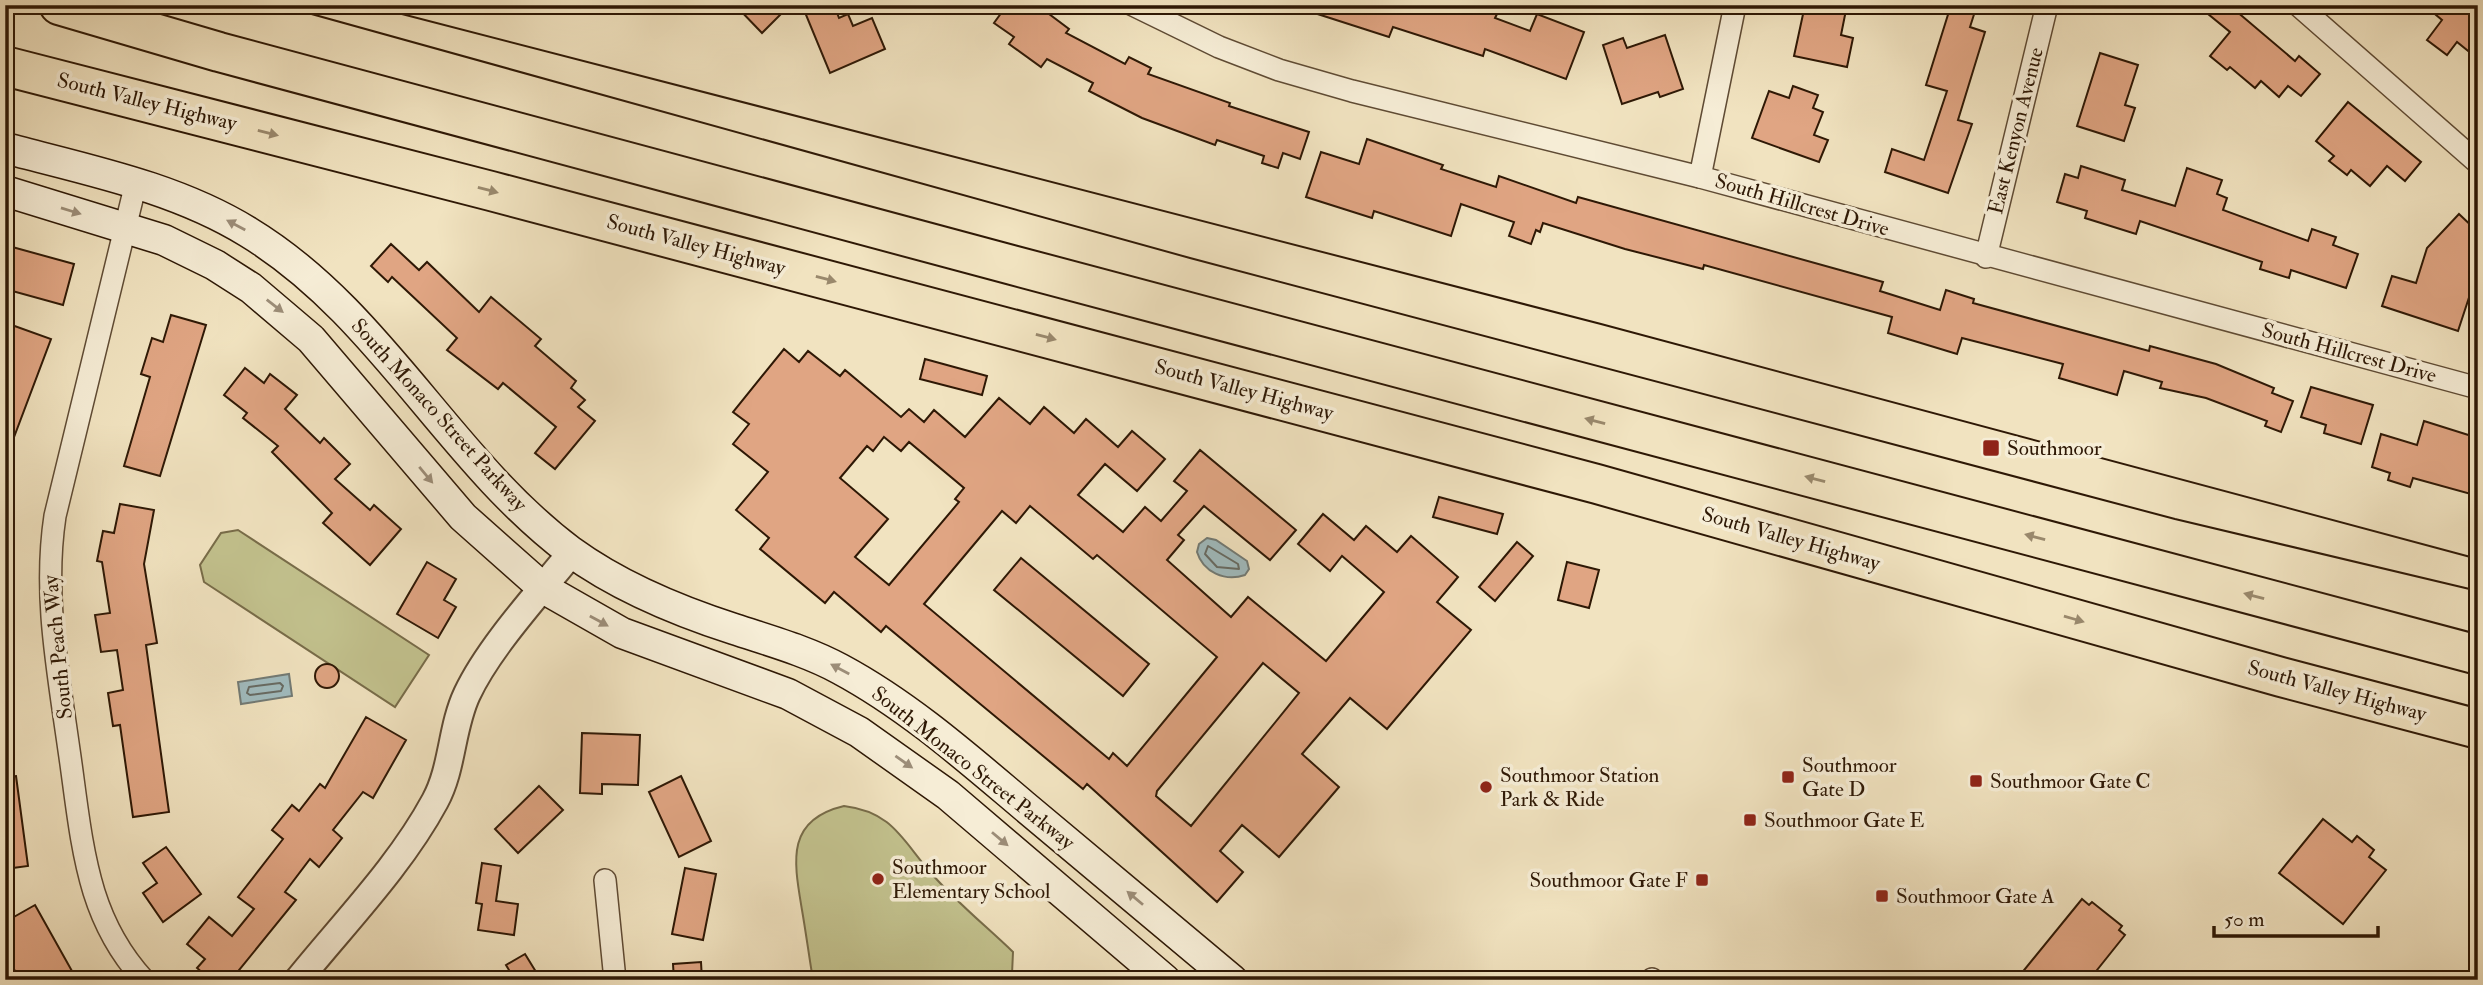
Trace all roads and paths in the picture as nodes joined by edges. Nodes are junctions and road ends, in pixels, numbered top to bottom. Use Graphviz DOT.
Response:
graph roads {
  1 [pos="59,5"];
  2 [pos="1133,5"];
  3 [pos="1735,5"];
  4 [pos="2047,5"];
  5 [pos="2298,5"];
  6 [pos="5,66"];
  7 [pos="5,148"];
  8 [pos="2478,163"];
  9 [pos="1700,177"];
  10 [pos="136,183"];
  11 [pos="5,191"];
  12 [pos="125,227"];
  13 [pos="1986,257"];
  14 [pos="2478,388"];
  15 [pos="572,552"];
  16 [pos="543,588"];
  17 [pos="2320,614"];
  18 [pos="2478,638"];
  19 [pos="2478,655"];
  20 [pos="2281,677"];
  21 [pos="2478,729"];
  22 [pos="2478,747"];
  23 [pos="605,880"];
  24 [pos="144,980"];
  25 [pos="298,980"];
  26 [pos="615,980"];
  27 [pos="1165,980"];
  28 [pos="1232,980"];
  17 -- 1 [label="highway, one-way"];
  2 -- 9 [label="street, South Hillcrest Drive"];
  3 -- 9 [label="street"];
  4 -- 13 [label="street, East Kenyon Avenue"];
  5 -- 8 [label="street"];
  6 -- 20 [label="highway, South Valley Highway, one-way"];
  7 -- 10 [label="main road, South Monaco Street Parkway"];
  9 -- 13 [label="street, South Hillcrest Drive"];
  10 -- 12 [label="street, South Peach Way"];
  15 -- 10 [label="main road, South Monaco Street Parkway, one-way"];
  11 -- 12 [label="main road, South Monaco Street Parkway, one-way"];
  12 -- 16 [label="main road, South Monaco Street Parkway, one-way"];
  12 -- 24 [label="street, South Peach Way"];
  13 -- 14 [label="street, South Hillcrest Drive"];
  15 -- 16 [label="street"];
  28 -- 15 [label="main road, South Monaco Street Parkway, one-way"];
  16 -- 25 [label="street"];
  16 -- 27 [label="main road, South Monaco Street Parkway, one-way"];
  17 -- 18 [label="highway"];
  17 -- 19 [label="highway"];
  20 -- 21 [label="highway, South Valley Highway"];
  20 -- 22 [label="highway"];
  23 -- 26 [label="street"];
}
